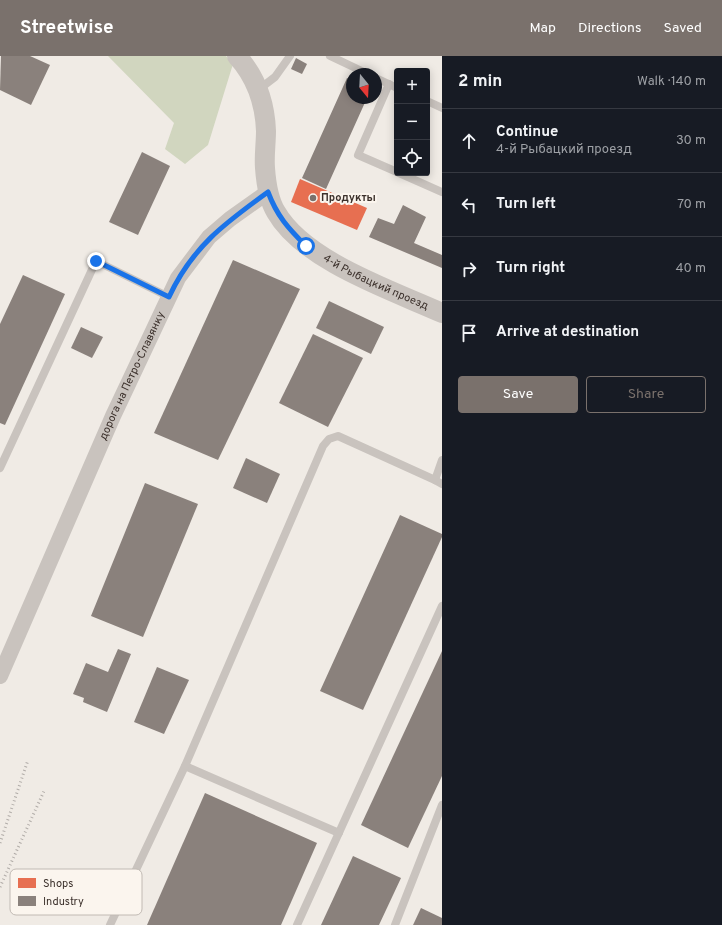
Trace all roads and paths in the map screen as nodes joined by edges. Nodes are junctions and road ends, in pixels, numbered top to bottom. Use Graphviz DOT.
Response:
graph roads {
  1 [pos="237,56"];
  2 [pos="290,56"];
  3 [pos="330,56"];
  4 [pos="355,68"];
  5 [pos="382,81"];
  6 [pos="389,84"];
  7 [pos="394,86"];
  8 [pos="258,90"];
  9 [pos="430,102"];
  10 [pos="442,108"];
  11 [pos="394,171"];
  12 [pos="405,176"];
  13 [pos="268,192"];
  14 [pos="442,192"];
  15 [pos="169,297"];
  16 [pos="442,313"];
  17 [pos="442,460"];
  18 [pos="0,468"];
  19 [pos="438,482"];
  20 [pos="442,606"];
  21 [pos="0,676"];
  22 [pos="185,766"];
  23 [pos="442,805"];
  24 [pos="339,833"];
  25 [pos="136,869"];
  26 [pos="115,915"];
  27 [pos="110,925"];
  28 [pos="298,925"];
  29 [pos="395,925"];
  1 -- 8 [label="street"];
  2 -- 8 [label="lane"];
  3 -- 4 [label="lane"];
  5 -- 6 [label="lane"];
  6 -- 7 [label="lane"];
  6 -- 11 [label="lane"];
  8 -- 13 [label="street"];
  9 -- 10 [label="lane"];
  12 -- 14 [label="lane"];
  13 -- 15 [label="street, дорога на Петро-Славянку"];
  13 -- 16 [label="street, 4-й Рыбацкий проезд"];
  15 -- 18 [label="lane"];
  15 -- 21 [label="street, дорога на Петро-Славянку"];
  17 -- 19 [label="lane"];
  19 -- 22 [label="lane"];
  20 -- 24 [label="lane"];
  22 -- 24 [label="lane"];
  22 -- 25 [label="lane"];
  23 -- 29 [label="lane"];
  24 -- 28 [label="lane"];
  26 -- 27 [label="lane"];
}
